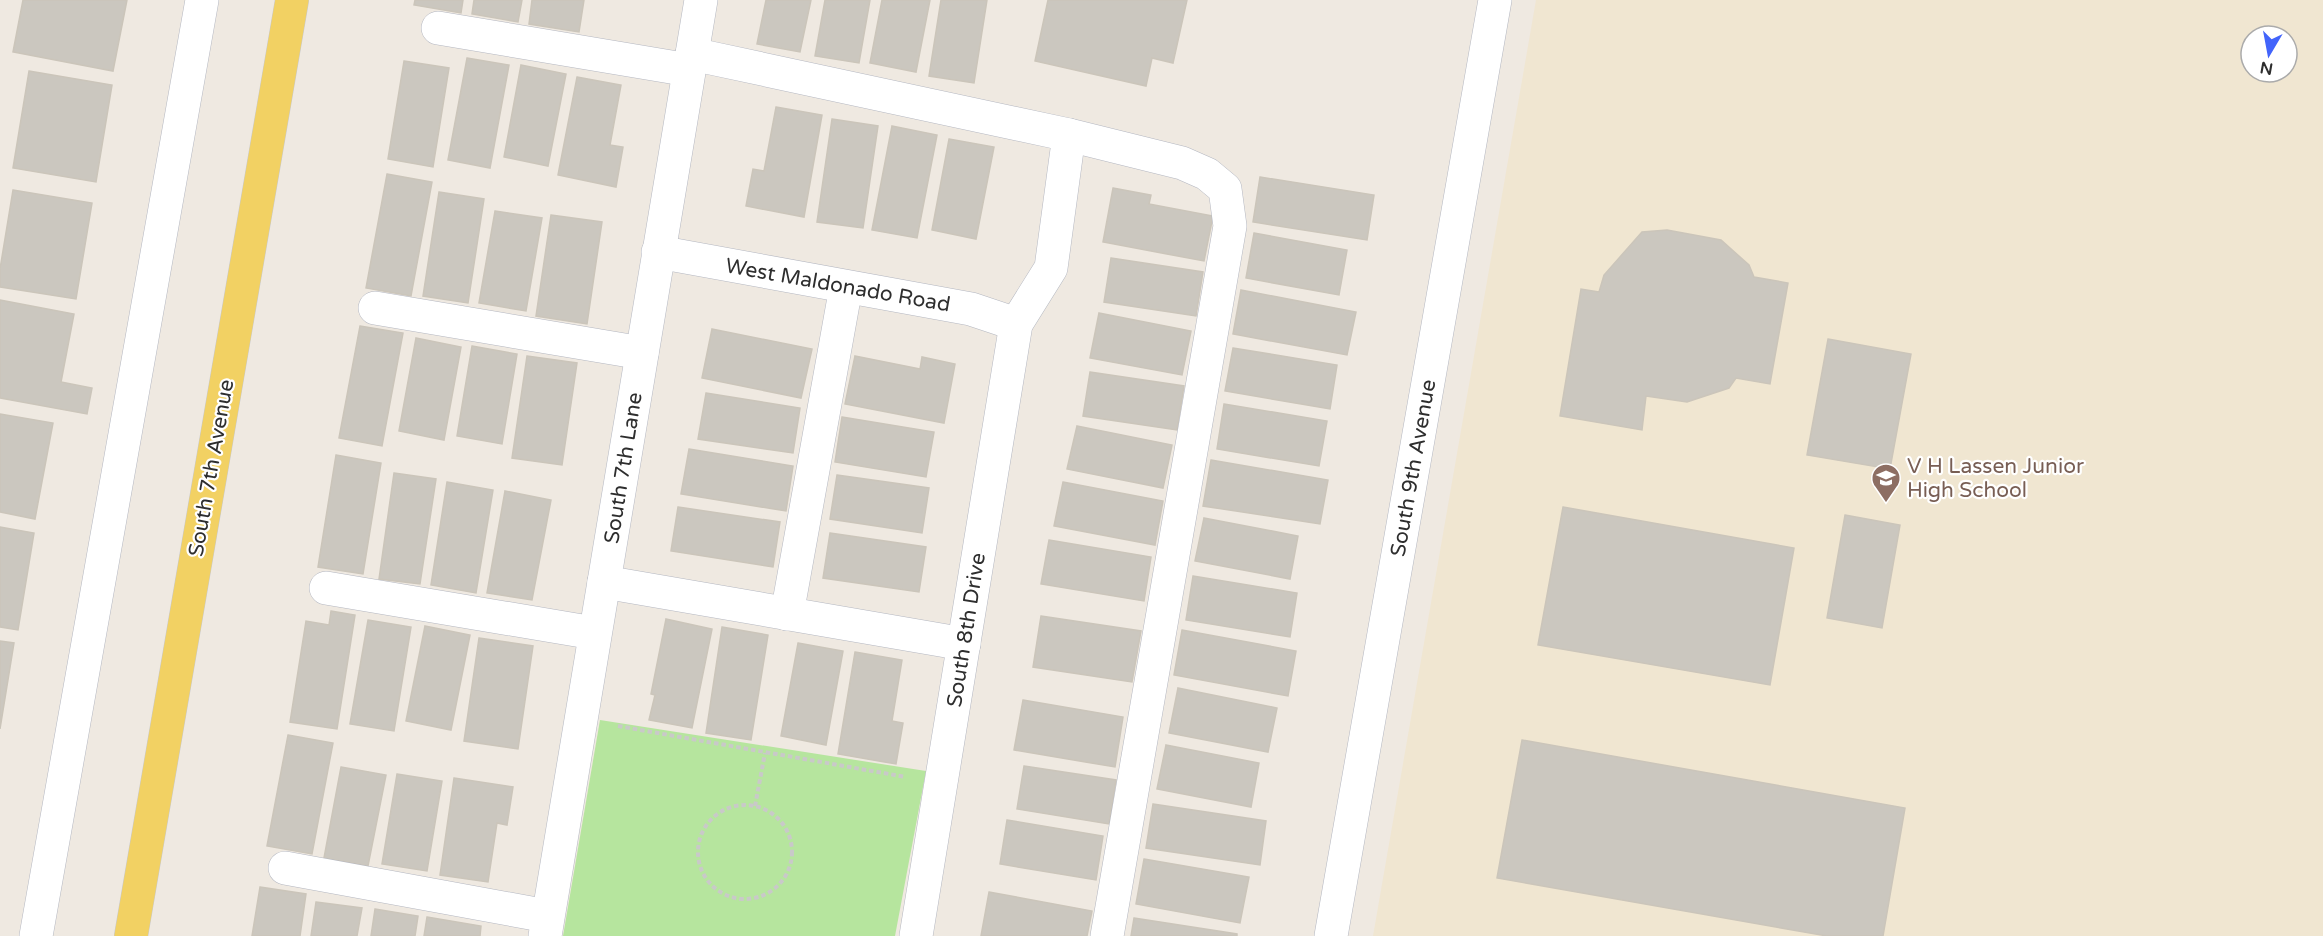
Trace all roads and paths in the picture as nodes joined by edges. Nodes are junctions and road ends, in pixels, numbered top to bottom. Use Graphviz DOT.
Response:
graph roads {
  1 [pos="202,0"];
  2 [pos="292,0"];
  3 [pos="700,0"];
  4 [pos="1495,0"];
  5 [pos="438,28"];
  6 [pos="690,62"];
  7 [pos="1069,135"];
  8 [pos="658,252"];
  9 [pos="846,287"];
  10 [pos="375,308"];
  11 [pos="1016,324"];
  12 [pos="642,353"];
  13 [pos="604,582"];
  14 [pos="326,588"];
  15 [pos="787,614"];
  16 [pos="594,633"];
  17 [pos="964,644"];
  18 [pos="616,726"];
  19 [pos="765,753"];
  20 [pos="909,778"];
  21 [pos="755,806"];
  22 [pos="285,868"];
  23 [pos="546,926"];
  24 [pos="36,936"];
  25 [pos="131,936"];
  26 [pos="916,936"];
  27 [pos="1107,936"];
  28 [pos="1331,936"];
  1 -- 24 [label="street"];
  2 -- 25 [label="main road, South 7th Avenue"];
  3 -- 6 [label="street, South 7th Lane"];
  4 -- 28 [label="street, South 9th Avenue"];
  5 -- 6 [label="street"];
  6 -- 7 [label="street"];
  6 -- 8 [label="street, South 7th Lane"];
  7 -- 11 [label="street"];
  7 -- 27 [label="street"];
  8 -- 9 [label="street, West Maldonado Road"];
  8 -- 12 [label="street, South 7th Lane"];
  9 -- 11 [label="street, West Maldonado Road"];
  9 -- 15 [label="street"];
  10 -- 12 [label="street"];
  11 -- 17 [label="street, South 8th Drive"];
  12 -- 13 [label="street, South 7th Lane"];
  13 -- 15 [label="street"];
  13 -- 16 [label="street, South 7th Lane"];
  14 -- 16 [label="street"];
  15 -- 17 [label="street"];
  16 -- 23 [label="street, South 7th Lane"];
  17 -- 26 [label="street, South 8th Drive"];
  18 -- 19 [label="path"];
  19 -- 20 [label="path"];
  19 -- 21 [label="path"];
  21 -- 21 [label="path"];
  22 -- 23 [label="street"];
}
